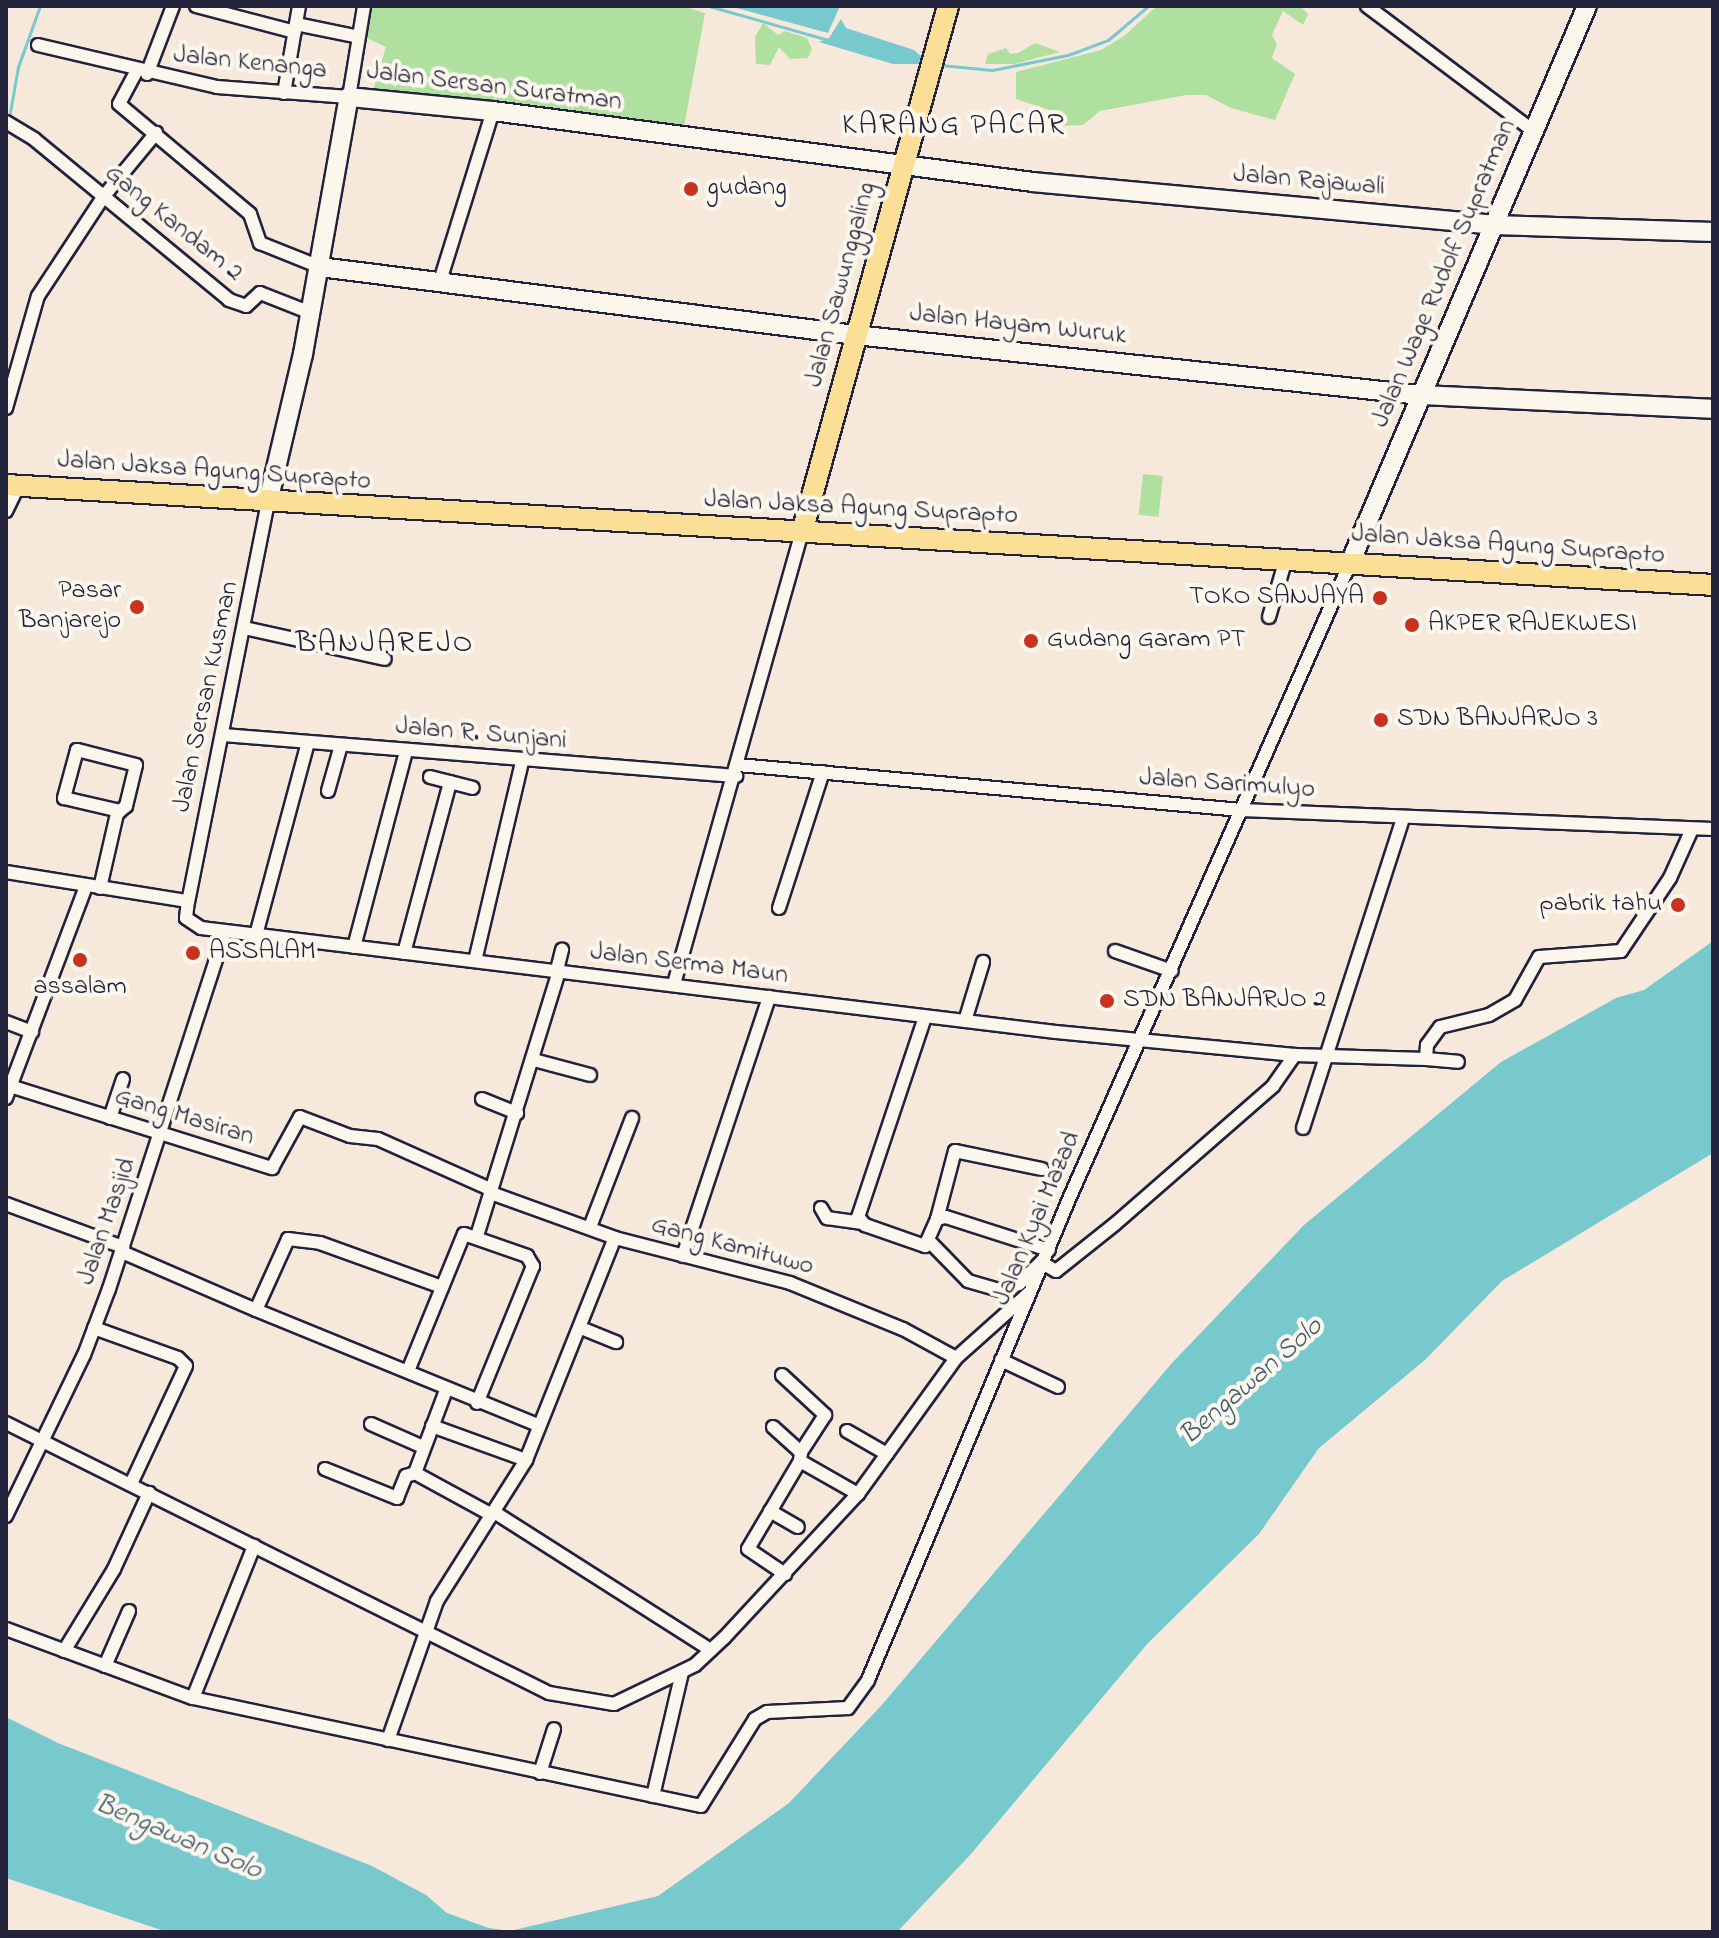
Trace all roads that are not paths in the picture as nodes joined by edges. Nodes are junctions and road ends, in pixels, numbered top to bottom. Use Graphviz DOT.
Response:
graph roads {
  1 [pos="173,6"];
  2 [pos="196,6"];
  3 [pos="299,6"];
  4 [pos="364,6"];
  5 [pos="948,6"];
  6 [pos="1367,6"];
  7 [pos="1587,6"];
  8 [pos="296,28"];
  9 [pos="359,37"];
  10 [pos="38,45"];
  11 [pos="141,73"];
  12 [pos="284,93"];
  13 [pos="349,97"];
  14 [pos="493,111"];
  15 [pos="10,123"];
  16 [pos="1535,132"];
  17 [pos="156,133"];
  18 [pos="901,168"];
  19 [pos="104,196"];
  20 [pos="1495,225"];
  21 [pos="1713,232"];
  22 [pos="320,267"];
  23 [pos="440,281"];
  24 [pos="311,313"];
  25 [pos="855,335"];
  26 [pos="1420,395"];
  27 [pos="6,408"];
  28 [pos="1713,409"];
  29 [pos="12,485"];
  30 [pos="268,502"];
  31 [pos="6,511"];
  32 [pos="802,532"];
  33 [pos="1286,559"];
  34 [pos="1350,563"];
  35 [pos="1713,585"];
  36 [pos="1269,617"];
  37 [pos="244,628"];
  38 [pos="385,659"];
  39 [pos="223,735"];
  40 [pos="308,742"];
  41 [pos="341,745"];
  42 [pos="406,752"];
  43 [pos="522,762"];
  44 [pos="737,770"];
  45 [pos="823,772"];
  46 [pos="430,777"];
  47 [pos="450,782"];
  48 [pos="473,788"];
  49 [pos="328,791"];
  50 [pos="1241,810"];
  51 [pos="120,811"];
  52 [pos="1403,818"];
  53 [pos="1692,829"];
  54 [pos="1713,829"];
  55 [pos="6,872"];
  56 [pos="86,886"];
  57 [pos="100,888"];
  58 [pos="188,901"];
  59 [pos="779,908"];
  60 [pos="225,931"];
  61 [pos="256,935"];
  62 [pos="354,947"];
  63 [pos="562,950"];
  64 [pos="1115,951"];
  65 [pos="404,953"];
  66 [pos="475,961"];
  67 [pos="983,962"];
  68 [pos="558,970"];
  69 [pos="1172,971"];
  70 [pos="674,984"];
  71 [pos="769,997"];
  72 [pos="925,1017"];
  73 [pos="965,1021"];
  74 [pos="6,1022"];
  75 [pos="32,1032"];
  76 [pos="1139,1039"];
  77 [pos="1295,1055"];
  78 [pos="1326,1055"];
  79 [pos="1426,1059"];
  80 [pos="534,1060"];
  81 [pos="1458,1062"];
  82 [pos="590,1075"];
  83 [pos="123,1079"];
  84 [pos="8,1092"];
  85 [pos="482,1099"];
  86 [pos="517,1113"];
  87 [pos="110,1118"];
  88 [pos="632,1118"];
  89 [pos="1303,1128"];
  90 [pos="161,1134"];
  91 [pos="1042,1169"];
  92 [pos="491,1191"];
  93 [pos="6,1204"];
  94 [pos="821,1208"];
  95 [pos="937,1219"];
  96 [pos="861,1223"];
  97 [pos="590,1227"];
  98 [pos="477,1236"];
  99 [pos="615,1238"];
  100 [pos="930,1242"];
  101 [pos="122,1250"];
  102 [pos="683,1256"];
  103 [pos="1047,1256"];
  104 [pos="442,1287"];
  105 [pos="1034,1288"];
  106 [pos="256,1310"];
  107 [pos="94,1328"];
  108 [pos="581,1328"];
  109 [pos="616,1342"];
  110 [pos="956,1358"];
  111 [pos="1001,1360"];
  112 [pos="408,1371"];
  113 [pos="782,1375"];
  114 [pos="1058,1387"];
  115 [pos="446,1390"];
  116 [pos="477,1403"];
  117 [pos="6,1423"];
  118 [pos="371,1424"];
  119 [pos="538,1425"];
  120 [pos="432,1426"];
  121 [pos="773,1427"];
  122 [pos="847,1431"];
  123 [pos="42,1440"];
  124 [pos="423,1447"];
  125 [pos="887,1454"];
  126 [pos="800,1457"];
  127 [pos="526,1460"];
  128 [pos="325,1469"];
  129 [pos="415,1473"];
  130 [pos="131,1484"];
  131 [pos="149,1493"];
  132 [pos="858,1494"];
  133 [pos="770,1511"];
  134 [pos="493,1514"];
  135 [pos="6,1516"];
  136 [pos="798,1527"];
  137 [pos="254,1546"];
  138 [pos="785,1574"];
  139 [pos="129,1611"];
  140 [pos="6,1629"];
  141 [pos="424,1631"];
  142 [pos="711,1650"];
  143 [pos="64,1651"];
  144 [pos="105,1666"];
  145 [pos="682,1672"];
  146 [pos="193,1698"];
  147 [pos="554,1729"];
  148 [pos="388,1740"];
  149 [pos="540,1773"];
  150 [pos="653,1796"];
  1 -- 11 [label="street"];
  2 -- 8 [label="street"];
  3 -- 8 [label="street"];
  4 -- 9 [label="street"];
  5 -- 18 [label="main road, Jalan Sawunggaling"];
  6 -- 16 [label="street"];
  7 -- 16 [label="main road, Jalan Wage Rudolf Supratman"];
  8 -- 9 [label="street"];
  8 -- 12 [label="street"];
  9 -- 13 [label="street"];
  10 -- 11 [label="street, Jalan Kenanga"];
  11 -- 12 [label="street, Jalan Kenanga"];
  11 -- 17 [label="street"];
  12 -- 13 [label="street, Jalan Kenanga"];
  13 -- 14 [label="main road, Jalan Sersan Suratman"];
  13 -- 22 [label="main road, Jalan Sersan Suratman"];
  14 -- 18 [label="main road, Jalan Sersan Suratman"];
  14 -- 23 [label="street"];
  15 -- 19 [label="street, Gang Kandam 2"];
  16 -- 20 [label="main road, Jalan Wage Rudolf Supratman"];
  17 -- 19 [label="street"];
  17 -- 22 [label="street"];
  18 -- 20 [label="main road, Jalan Rajawali"];
  18 -- 25 [label="main road, Jalan Sawunggaling"];
  19 -- 24 [label="street, Gang Kandam 2"];
  19 -- 27 [label="street"];
  20 -- 21 [label="main road, Jalan Rajawali"];
  20 -- 26 [label="main road, Jalan Wage Rudolf Supratman"];
  22 -- 23 [label="main road, Jalan Hayam Wuruk"];
  22 -- 24 [label="main road, Jalan Sersan Suratman"];
  23 -- 25 [label="main road, Jalan Hayam Wuruk"];
  24 -- 30 [label="main road, Jalan Sersan Suratman"];
  25 -- 26 [label="main road, Jalan Hayam Wuruk"];
  25 -- 32 [label="main road, Jalan Sawunggaling"];
  26 -- 28 [label="main road, Jalan Hayam Wuruk"];
  26 -- 34 [label="main road, Jalan Wage Rudolf Supratman"];
  29 -- 30 [label="main road, Jalan Jaksa Agung Suprapto"];
  29 -- 31 [label="street"];
  30 -- 32 [label="main road, Jalan Jaksa Agung Suprapto"];
  30 -- 37 [label="street, Jalan Sersan Kusman"];
  32 -- 33 [label="main road, Jalan Jaksa Agung Suprapto"];
  32 -- 44 [label="street"];
  33 -- 34 [label="main road, Jalan Jaksa Agung Suprapto"];
  33 -- 36 [label="street"];
  34 -- 35 [label="main road, Jalan Jaksa Agung Suprapto"];
  34 -- 50 [label="street, Jalan Kyai Mazad"];
  37 -- 38 [label="street"];
  37 -- 39 [label="street, Jalan Sersan Kusman"];
  39 -- 40 [label="street, Jalan R. Sunjani"];
  39 -- 58 [label="street, Jalan Sersan Kusman"];
  40 -- 41 [label="street, Jalan R. Sunjani"];
  40 -- 61 [label="street"];
  41 -- 42 [label="street, Jalan R. Sunjani"];
  41 -- 49 [label="street"];
  42 -- 43 [label="street, Jalan R. Sunjani"];
  42 -- 62 [label="street"];
  43 -- 44 [label="street, Jalan R. Sunjani"];
  43 -- 66 [label="street"];
  44 -- 45 [label="street, Jalan Sarimulyo"];
  44 -- 70 [label="street"];
  45 -- 50 [label="street, Jalan Sarimulyo"];
  45 -- 59 [label="street"];
  46 -- 47 [label="street"];
  47 -- 48 [label="street"];
  47 -- 65 [label="street"];
  50 -- 52 [label="street, Jalan Sarimulyo"];
  50 -- 69 [label="street, Jalan Kyai Mazad"];
  51 -- 51 [label="street"];
  51 -- 57 [label="street"];
  52 -- 53 [label="street, Jalan Sarimulyo"];
  52 -- 78 [label="street"];
  53 -- 54 [label="street, Jalan Sarimulyo"];
  53 -- 79 [label="street"];
  55 -- 56 [label="street"];
  56 -- 57 [label="street"];
  56 -- 75 [label="street"];
  57 -- 58 [label="street"];
  58 -- 60 [label="street, Jalan Serma Maun"];
  60 -- 61 [label="street, Jalan Serma Maun"];
  60 -- 90 [label="street, Jalan Masjid"];
  61 -- 62 [label="street, Jalan Serma Maun"];
  62 -- 65 [label="street, Jalan Serma Maun"];
  63 -- 68 [label="street"];
  64 -- 69 [label="street"];
  65 -- 66 [label="street, Jalan Serma Maun"];
  66 -- 68 [label="street, Jalan Serma Maun"];
  67 -- 73 [label="street"];
  68 -- 70 [label="street, Jalan Serma Maun"];
  68 -- 80 [label="street"];
  69 -- 76 [label="street, Jalan Kyai Mazad"];
  70 -- 71 [label="street, Jalan Serma Maun"];
  71 -- 72 [label="street, Jalan Serma Maun"];
  71 -- 102 [label="street"];
  72 -- 73 [label="street, Jalan Serma Maun"];
  72 -- 96 [label="street"];
  73 -- 76 [label="street, Jalan Serma Maun"];
  74 -- 75 [label="street"];
  75 -- 84 [label="street"];
  76 -- 77 [label="street, Jalan Serma Maun"];
  76 -- 103 [label="street, Jalan Kyai Mazad"];
  77 -- 78 [label="street, Jalan Serma Maun"];
  77 -- 103 [label="street"];
  78 -- 79 [label="street, Jalan Serma Maun"];
  78 -- 89 [label="street"];
  79 -- 81 [label="street, Jalan Serma Maun"];
  80 -- 82 [label="street"];
  80 -- 86 [label="street"];
  83 -- 87 [label="street"];
  84 -- 87 [label="street, Gang Masiran"];
  85 -- 86 [label="street"];
  86 -- 92 [label="street"];
  87 -- 90 [label="street, Gang Masiran"];
  88 -- 97 [label="street"];
  90 -- 92 [label="street, Gang Masiran"];
  90 -- 101 [label="street, Jalan Masjid"];
  91 -- 95 [label="street"];
  92 -- 97 [label="street, Gang Kamituwo"];
  92 -- 98 [label="street"];
  93 -- 101 [label="street"];
  94 -- 96 [label="street"];
  95 -- 100 [label="street"];
  95 -- 103 [label="street"];
  96 -- 100 [label="street"];
  97 -- 99 [label="street, Gang Kamituwo"];
  98 -- 104 [label="street"];
  98 -- 116 [label="street"];
  99 -- 102 [label="street, Gang Kamituwo"];
  99 -- 108 [label="street"];
  100 -- 103 [label="street"];
  101 -- 106 [label="street"];
  101 -- 107 [label="street, Jalan Masjid"];
  102 -- 110 [label="street, Gang Kamituwo"];
  103 -- 105 [label="street, Jalan Kyai Mazad"];
  104 -- 106 [label="street"];
  104 -- 112 [label="street"];
  105 -- 110 [label="street"];
  105 -- 111 [label="street, Jalan Kyai Mazad"];
  106 -- 112 [label="street"];
  107 -- 123 [label="street, Jalan Masjid"];
  107 -- 130 [label="street"];
  108 -- 109 [label="street"];
  108 -- 119 [label="street"];
  110 -- 125 [label="street"];
  111 -- 114 [label="street"];
  111 -- 150 [label="street, Jalan Kyai Mazad"];
  112 -- 115 [label="street"];
  113 -- 126 [label="street"];
  115 -- 116 [label="street"];
  115 -- 120 [label="street"];
  116 -- 119 [label="street"];
  117 -- 123 [label="street"];
  118 -- 124 [label="street"];
  119 -- 127 [label="street"];
  120 -- 124 [label="street"];
  120 -- 127 [label="street"];
  121 -- 126 [label="street"];
  122 -- 125 [label="street"];
  123 -- 130 [label="street"];
  123 -- 135 [label="street, Jalan Masjid"];
  124 -- 129 [label="street"];
  125 -- 132 [label="street"];
  126 -- 132 [label="street"];
  126 -- 133 [label="street"];
  127 -- 134 [label="street"];
  128 -- 129 [label="street"];
  129 -- 134 [label="street"];
  130 -- 131 [label="street"];
  131 -- 137 [label="street"];
  131 -- 143 [label="street"];
  132 -- 138 [label="street"];
  133 -- 136 [label="street"];
  133 -- 138 [label="street"];
  134 -- 141 [label="street"];
  134 -- 142 [label="street"];
  137 -- 141 [label="street"];
  137 -- 146 [label="street"];
  138 -- 142 [label="street"];
  139 -- 144 [label="street"];
  140 -- 143 [label="street"];
  141 -- 145 [label="street"];
  141 -- 148 [label="street"];
  142 -- 145 [label="street"];
  143 -- 144 [label="street"];
  144 -- 146 [label="street"];
  145 -- 150 [label="street"];
  146 -- 148 [label="street"];
  147 -- 149 [label="street"];
  148 -- 149 [label="street"];
  149 -- 150 [label="street"];
}
